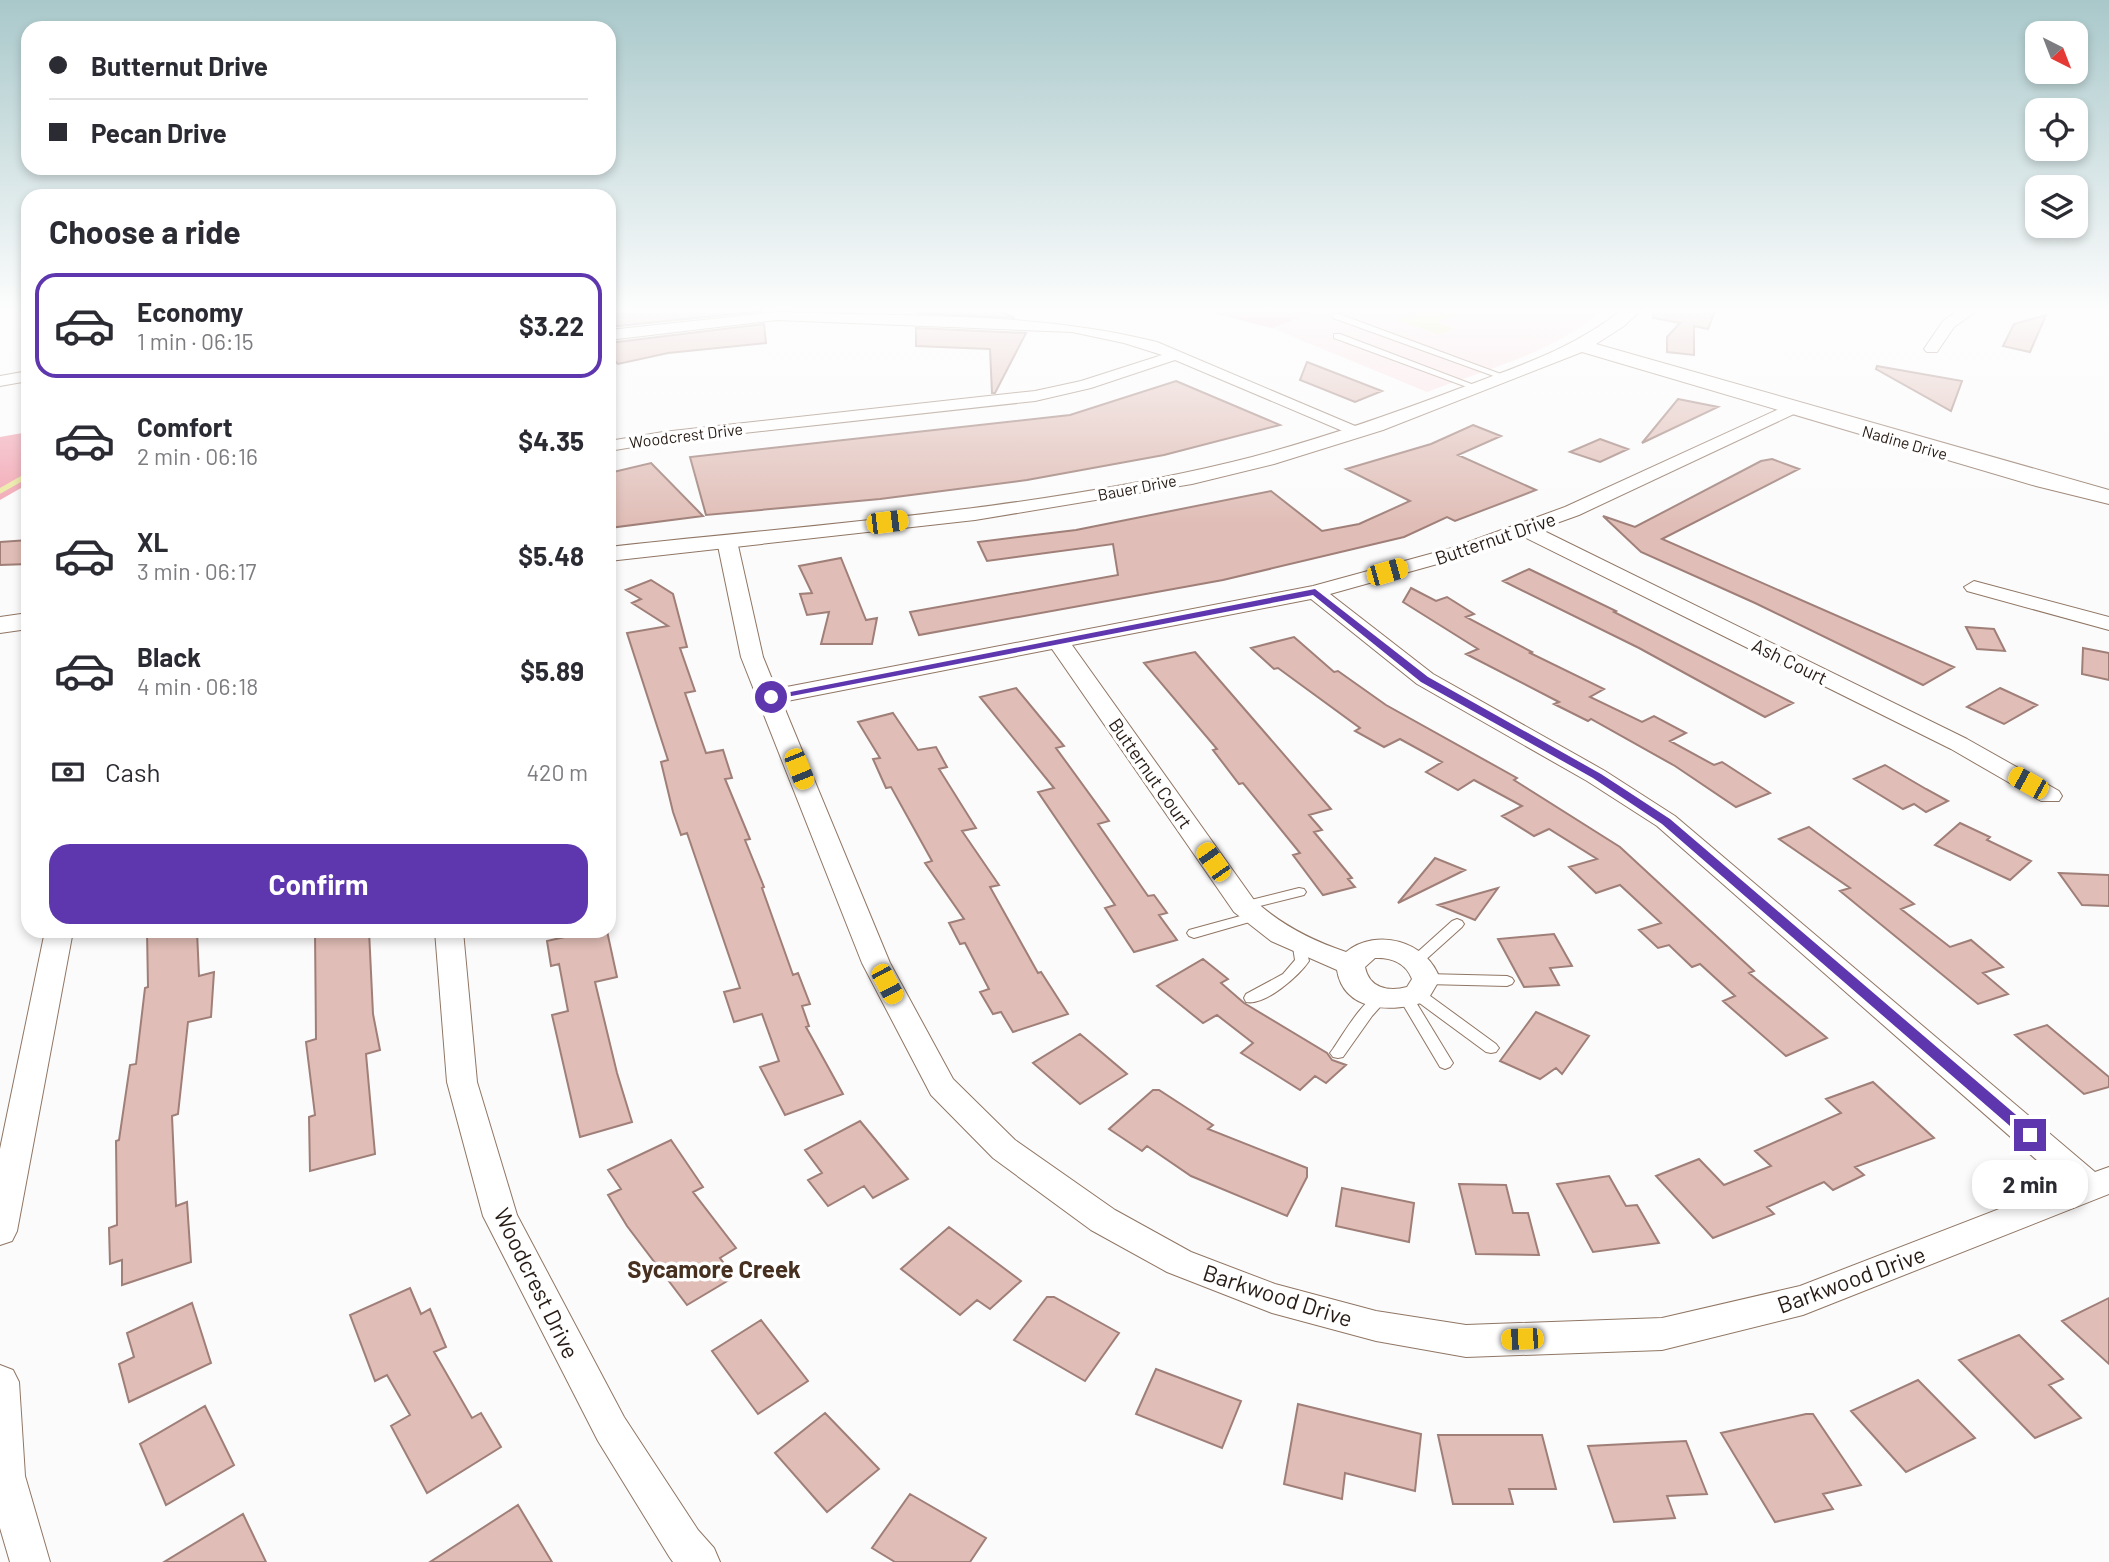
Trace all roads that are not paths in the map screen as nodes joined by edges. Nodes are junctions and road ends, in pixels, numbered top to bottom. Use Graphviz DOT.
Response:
graph roads {
  1 [pos="1097,381"];
  2 [pos="1238,381"];
  3 [pos="1458,381"];
  4 [pos="1495,381"];
  5 [pos="1697,381"];
  6 [pos="1478,388"];
  7 [pos="1790,409"];
  8 [pos="1358,431"];
  9 [pos="616,445"];
  10 [pos="2109,497"];
  11 [pos="1526,530"];
  12 [pos="727,541"];
  13 [pos="616,553"];
  14 [pos="1974,587"];
  15 [pos="1315,592"];
  16 [pos="21,622"];
  17 [pos="2109,624"];
  18 [pos="0,625"];
  19 [pos="1059,643"];
  20 [pos="771,697"];
  21 [pos="2050,796"];
  22 [pos="1299,892"];
  23 [pos="1250,911"];
  24 [pos="1457,924"];
  25 [pos="1194,933"];
  26 [pos="58,938"];
  27 [pos="450,938"];
  28 [pos="1300,947"];
  29 [pos="1350,964"];
  30 [pos="1507,981"];
  31 [pos="1409,986"];
  32 [pos="1251,998"];
  33 [pos="1491,1048"];
  34 [pos="1338,1053"];
  35 [pos="1445,1063"];
  36 [pos="2100,1184"];
  37 [pos="0,1231"];
  38 [pos="0,1382"];
  39 [pos="30,1562"];
  40 [pos="700,1562"];
  1 -- 9 [label="street, Woodcrest Drive"];
  2 -- 8 [label="street"];
  3 -- 6 [label="lane"];
  4 -- 6 [label="street, Bauer Drive"];
  5 -- 7 [label="street, Nadine Drive"];
  6 -- 8 [label="street, Bauer Drive"];
  7 -- 10 [label="street, Nadine Drive"];
  7 -- 11 [label="street, Butternut Drive"];
  8 -- 12 [label="street, Bauer Drive"];
  11 -- 15 [label="street, Butternut Drive"];
  11 -- 21 [label="street, Ash Court"];
  12 -- 13 [label="street, Bauer Drive"];
  12 -- 20 [label="street, Barkwood Drive"];
  14 -- 17 [label="street"];
  15 -- 19 [label="street, Butternut Drive"];
  15 -- 36 [label="street"];
  16 -- 18 [label="street"];
  19 -- 20 [label="street, Butternut Drive"];
  19 -- 23 [label="street, Butternut Court"];
  20 -- 36 [label="street, Barkwood Drive"];
  22 -- 23 [label="lane"];
  23 -- 25 [label="lane"];
  23 -- 28 [label="street, Butternut Court"];
  24 -- 31 [label="lane"];
  26 -- 37 [label="street"];
  27 -- 40 [label="street, Woodcrest Drive"];
  28 -- 29 [label="street, Butternut Court"];
  28 -- 32 [label="lane"];
  29 -- 31 [label="street"];
  29 -- 31 [label="street"];
  30 -- 31 [label="lane"];
  31 -- 33 [label="lane"];
  31 -- 34 [label="lane"];
  31 -- 35 [label="lane"];
  38 -- 39 [label="street"];
}
